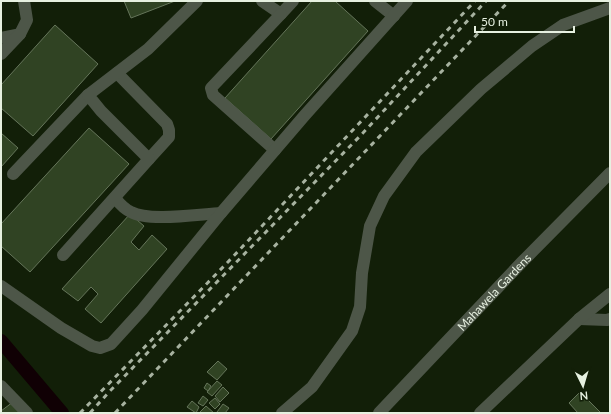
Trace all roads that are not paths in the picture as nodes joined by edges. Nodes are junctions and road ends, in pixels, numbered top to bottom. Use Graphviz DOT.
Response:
graph roads {
  1 [pos="24,1"];
  2 [pos="197,1"];
  3 [pos="262,1"];
  4 [pos="293,1"];
  5 [pos="375,1"];
  6 [pos="407,1"];
  7 [pos="610,8"];
  8 [pos="281,14"];
  9 [pos="394,16"];
  10 [pos="20,34"];
  11 [pos="1,38"];
  12 [pos="1,54"];
  13 [pos="117,73"];
  14 [pos="88,95"];
  15 [pos="275,150"];
  16 [pos="149,159"];
  17 [pos="610,172"];
  18 [pos="12,174"];
  19 [pos="115,198"];
  20 [pos="221,213"];
  21 [pos="63,255"];
  22 [pos="1,286"];
  23 [pos="610,294"];
  24 [pos="579,319"];
  25 [pos="610,319"];
  26 [pos="1,386"];
  27 [pos="28,413"];
  28 [pos="282,413"];
  29 [pos="379,413"];
  30 [pos="480,413"];
  1 -- 10 [label="street"];
  2 -- 13 [label="street"];
  3 -- 8 [label="street"];
  4 -- 8 [label="street"];
  5 -- 9 [label="street"];
  6 -- 9 [label="street"];
  7 -- 28 [label="street"];
  8 -- 15 [label="street"];
  9 -- 15 [label="street"];
  10 -- 11 [label="street"];
  10 -- 12 [label="street"];
  13 -- 14 [label="street"];
  13 -- 16 [label="street"];
  14 -- 16 [label="street"];
  14 -- 18 [label="street"];
  15 -- 20 [label="street"];
  16 -- 19 [label="street"];
  17 -- 29 [label="street, Mahawela Gardens"];
  19 -- 20 [label="street"];
  19 -- 21 [label="street"];
  20 -- 22 [label="street"];
  23 -- 24 [label="street"];
  24 -- 25 [label="street"];
  24 -- 30 [label="street"];
  26 -- 27 [label="street"];
}
